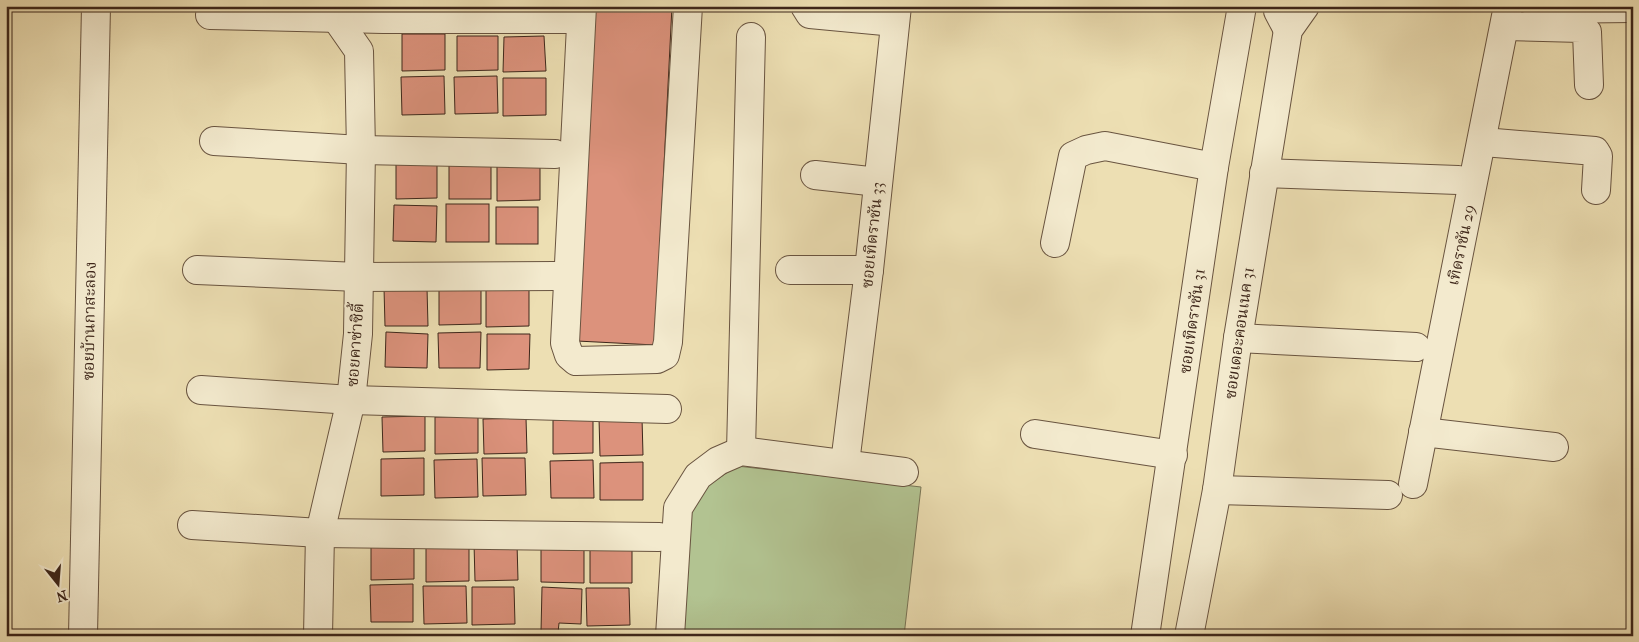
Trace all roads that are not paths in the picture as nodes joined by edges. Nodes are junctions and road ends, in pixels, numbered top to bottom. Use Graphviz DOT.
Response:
graph roads {
  1 [pos="96,6"];
  2 [pos="688,6"];
  3 [pos="805,6"];
  4 [pos="1242,6"];
  5 [pos="1305,6"];
  6 [pos="1633,8"];
  7 [pos="335,12"];
  8 [pos="382,12"];
  9 [pos="578,12"];
  10 [pos="896,14"];
  11 [pos="1507,14"];
  12 [pos="210,15"];
  13 [pos="1283,18"];
  14 [pos="751,37"];
  15 [pos="359,51"];
  16 [pos="1588,85"];
  17 [pos="214,141"];
  18 [pos="1483,142"];
  19 [pos="361,150"];
  20 [pos="555,154"];
  21 [pos="1214,167"];
  22 [pos="1264,173"];
  23 [pos="815,175"];
  24 [pos="1458,180"];
  25 [pos="878,182"];
  26 [pos="1596,190"];
  27 [pos="1055,243"];
  28 [pos="196,270"];
  29 [pos="790,270"];
  30 [pos="869,270"];
  31 [pos="556,276"];
  32 [pos="358,277"];
  33 [pos="1238,338"];
  34 [pos="1416,347"];
  35 [pos="201,390"];
  36 [pos="351,400"];
  37 [pos="667,409"];
  38 [pos="1423,432"];
  39 [pos="1034,434"];
  40 [pos="1554,447"];
  41 [pos="742,451"];
  42 [pos="1172,455"];
  43 [pos="845,463"];
  44 [pos="904,472"];
  45 [pos="1413,484"];
  46 [pos="1217,490"];
  47 [pos="1388,495"];
  48 [pos="192,525"];
  49 [pos="320,533"];
  50 [pos="659,538"];
  51 [pos="1189,635"];
  52 [pos="83,636"];
  53 [pos="318,636"];
  54 [pos="670,636"];
  55 [pos="1145,636"];
  56 [pos="1210,636"];
  1 -- 52 [label="street, ซอยบ้านกาสะลอง"];
  2 -- 9 [label="street"];
  3 -- 10 [label="street"];
  4 -- 21 [label="street, ซอยเทิดราชัน 31"];
  5 -- 13 [label="street, ซอยเดอะคอนเนค 31"];
  6 -- 11 [label="street"];
  7 -- 8 [label="street"];
  7 -- 12 [label="street"];
  7 -- 15 [label="street"];
  8 -- 9 [label="street"];
  8 -- 15 [label="street"];
  10 -- 25 [label="street, ซอยเทิดราชัน 33"];
  11 -- 16 [label="street"];
  11 -- 18 [label="street, เทิดราชัน 29"];
  13 -- 22 [label="street, ซอยเดอะคอนเนค 31"];
  14 -- 41 [label="street"];
  15 -- 19 [label="street, ซอยคาซ่าซิตี้"];
  17 -- 19 [label="street"];
  18 -- 26 [label="street"];
  18 -- 38 [label="street, เทิดราชัน 29"];
  19 -- 20 [label="street"];
  19 -- 32 [label="street, ซอยคาซ่าซิตี้"];
  21 -- 27 [label="street"];
  21 -- 42 [label="street, ซอยเทิดราชัน 31"];
  22 -- 24 [label="street"];
  22 -- 33 [label="street, ซอยเดอะคอนเนค 31"];
  23 -- 25 [label="street"];
  25 -- 30 [label="street, ซอยเทิดราชัน 33"];
  28 -- 32 [label="street"];
  29 -- 30 [label="street"];
  30 -- 43 [label="street, ซอยเทิดราชัน 33"];
  31 -- 32 [label="street"];
  32 -- 36 [label="street, ซอยคาซ่าซิตี้"];
  33 -- 34 [label="street"];
  33 -- 46 [label="street, ซอยเดอะคอนเนค 31"];
  35 -- 36 [label="street"];
  36 -- 37 [label="street"];
  36 -- 49 [label="street, ซอยคาซ่าซิตี้"];
  38 -- 40 [label="street"];
  38 -- 45 [label="street, เทิดราชัน 29"];
  39 -- 42 [label="street"];
  41 -- 43 [label="street"];
  41 -- 54 [label="street"];
  42 -- 55 [label="street, ซอยเทิดราชัน 31"];
  43 -- 44 [label="street"];
  46 -- 47 [label="street"];
  46 -- 51 [label="street, ซอยเดอะคอนเนค 31"];
  48 -- 49 [label="street"];
  49 -- 50 [label="street"];
  49 -- 53 [label="street, ซอยคาซ่าซิตี้"];
  51 -- 56 [label="street"];
}
